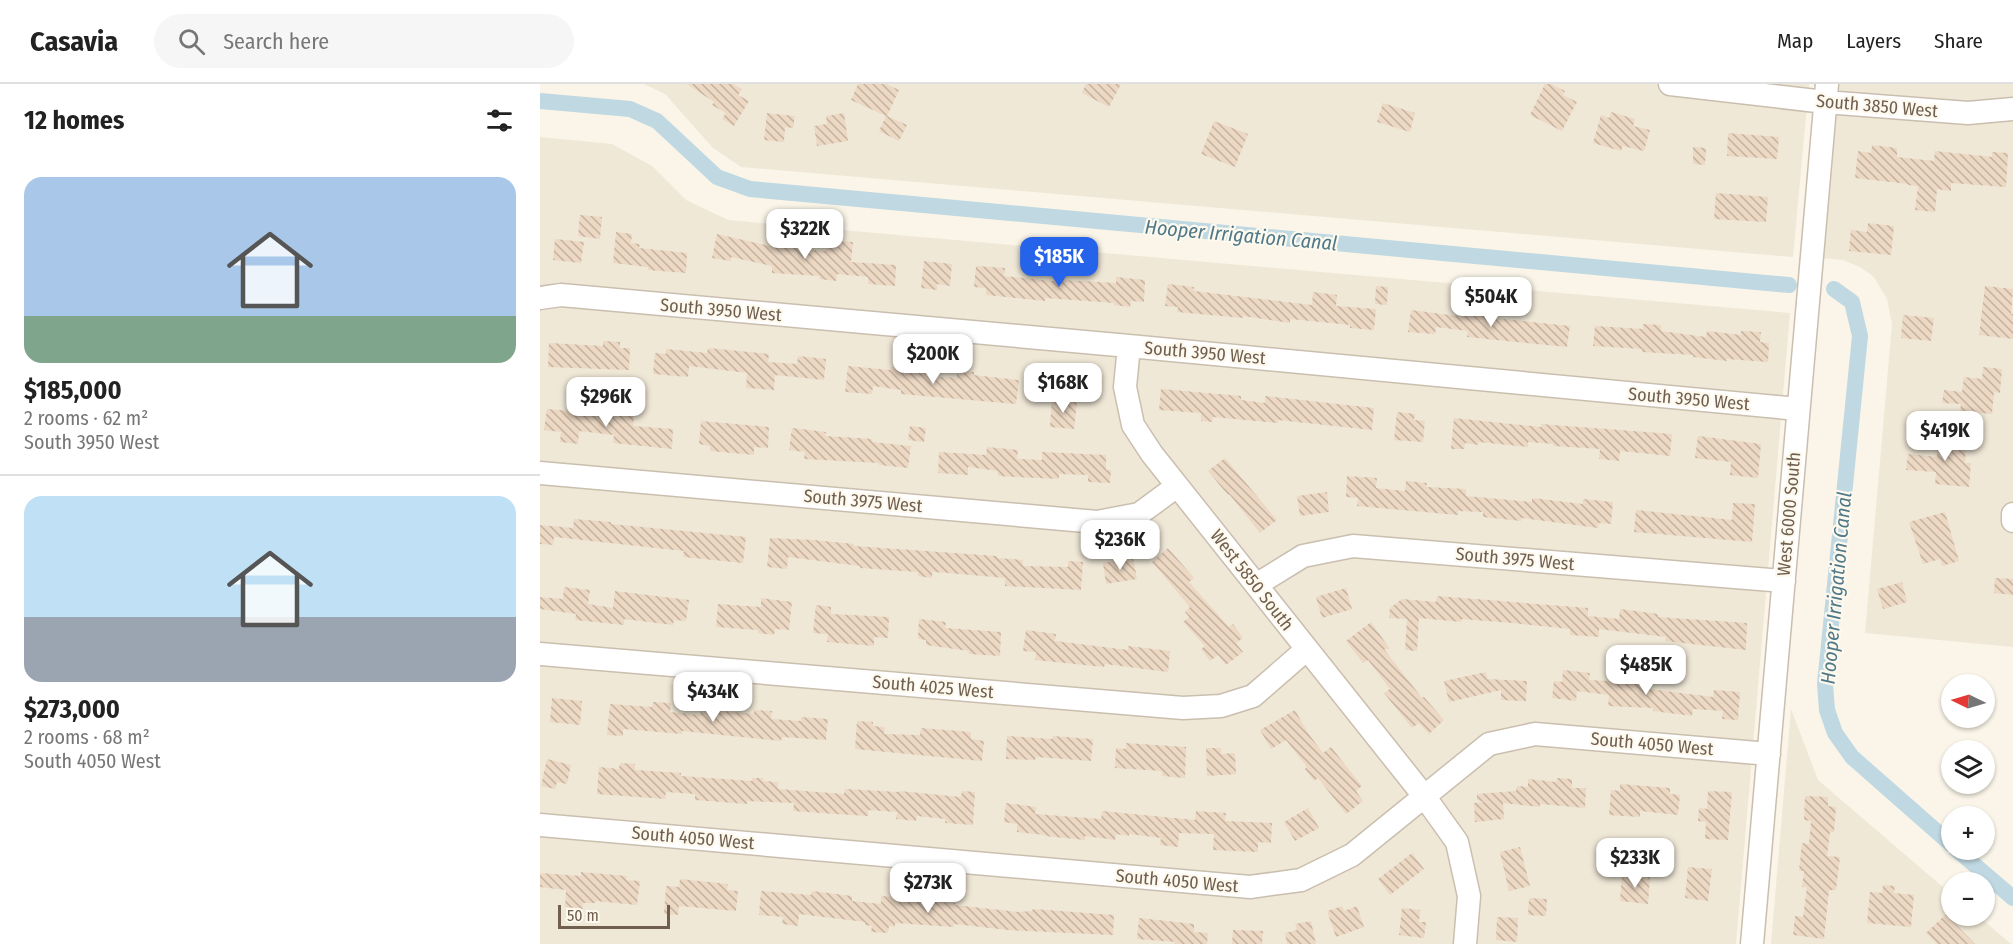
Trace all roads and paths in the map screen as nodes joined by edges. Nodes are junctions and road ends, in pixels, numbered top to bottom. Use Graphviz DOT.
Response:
graph roads {
  1 [pos="1670,84"];
  2 [pos="1826,93"];
  3 [pos="2013,109"];
  4 [pos="540,298"];
  5 [pos="1129,346"];
  6 [pos="1798,409"];
  7 [pos="540,473"];
  8 [pos="1177,486"];
  9 [pos="1784,581"];
  10 [pos="1256,585"];
  11 [pos="1307,649"];
  12 [pos="540,654"];
  13 [pos="1769,754"];
  14 [pos="1424,796"];
  15 [pos="540,825"];
  16 [pos="1465,944"];
  17 [pos="1752,944"];
  1 -- 2 [label="street, South 3850 West"];
  2 -- 3 [label="street, South 3850 West"];
  2 -- 6 [label="street, West 6000 South"];
  4 -- 5 [label="street, South 3950 West"];
  5 -- 6 [label="street, South 3950 West"];
  5 -- 8 [label="street, West 5850 South"];
  6 -- 9 [label="street, West 6000 South"];
  7 -- 8 [label="street, South 3975 West"];
  8 -- 10 [label="street, West 5850 South"];
  9 -- 10 [label="street, South 3975 West"];
  9 -- 13 [label="street, West 6000 South"];
  10 -- 11 [label="street, West 5850 South"];
  11 -- 12 [label="street, South 4025 West"];
  11 -- 14 [label="street, West 5850 South"];
  13 -- 14 [label="street, South 4050 West"];
  13 -- 17 [label="street, West 6000 South"];
  14 -- 15 [label="street, South 4050 West"];
  14 -- 16 [label="street, West 5850 South"];
}
